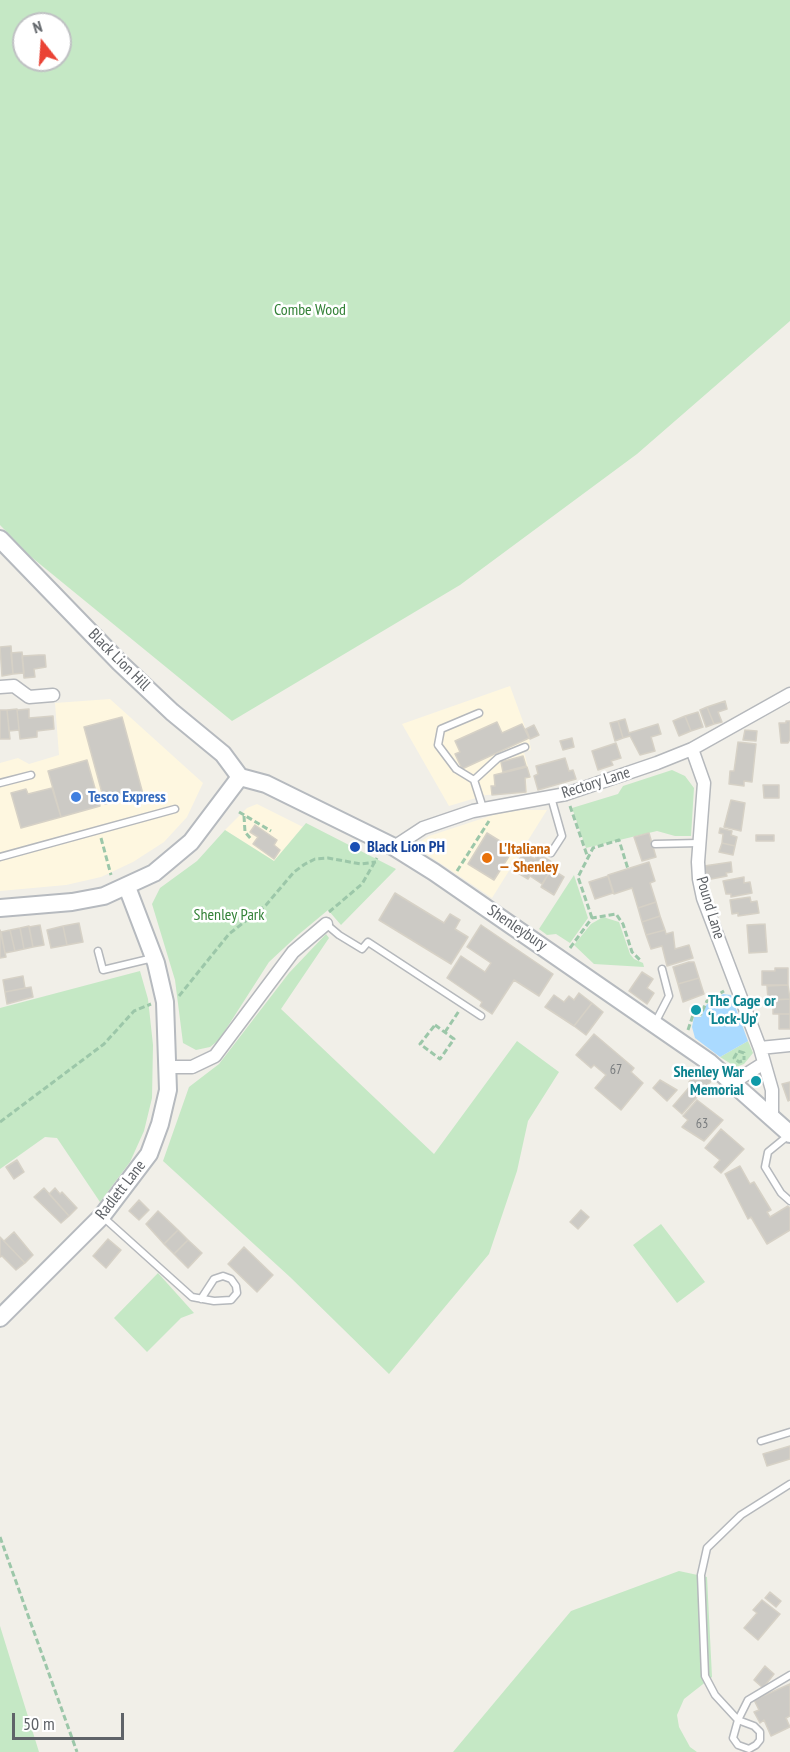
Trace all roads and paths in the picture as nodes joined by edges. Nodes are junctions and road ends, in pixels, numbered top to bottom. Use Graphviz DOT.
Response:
graph roads {
  1 [pos="0,539"];
  2 [pos="0,687"];
  3 [pos="790,694"];
  4 [pos="53,695"];
  5 [pos="479,713"];
  6 [pos="525,747"];
  7 [pos="692,749"];
  8 [pos="31,775"];
  9 [pos="240,777"];
  10 [pos="474,780"];
  11 [pos="0,783"];
  12 [pos="566,794"];
  13 [pos="551,797"];
  14 [pos="499,805"];
  15 [pos="483,808"];
  16 [pos="175,809"];
  17 [pos="239,812"];
  18 [pos="244,816"];
  19 [pos="99,830"];
  20 [pos="271,831"];
  21 [pos="251,839"];
  22 [pos="700,843"];
  23 [pos="655,844"];
  24 [pos="394,847"];
  25 [pos="551,853"];
  26 [pos="0,857"];
  27 [pos="588,858"];
  28 [pos="628,868"];
  29 [pos="112,877"];
  30 [pos="450,883"];
  31 [pos="127,887"];
  32 [pos="0,908"];
  33 [pos="592,918"];
  34 [pos="326,924"];
  35 [pos="98,951"];
  36 [pos="154,958"];
  37 [pos="561,959"];
  38 [pos="640,960"];
  39 [pos="662,969"];
  40 [pos="728,990"];
  41 [pos="178,998"];
  42 [pos="153,1004"];
  43 [pos="463,1004"];
  44 [pos="481,1016"];
  45 [pos="655,1023"];
  46 [pos="688,1031"];
  47 [pos="445,1032"];
  48 [pos="790,1046"];
  49 [pos="760,1048"];
  50 [pos="764,1063"];
  51 [pos="168,1067"];
  52 [pos="734,1082"];
  53 [pos="772,1115"];
  54 [pos="0,1122"];
  55 [pos="790,1134"];
  56 [pos="790,1201"];
  57 [pos="102,1216"];
  58 [pos="201,1299"];
  59 [pos="0,1318"];
  60 [pos="790,1432"];
  61 [pos="761,1441"];
  62 [pos="790,1484"];
  63 [pos="0,1538"];
  64 [pos="790,1675"];
  65 [pos="738,1719"];
  66 [pos="77,1752"];
  1 -- 9 [label="main road, Black Lion Hill"];
  2 -- 4 [label="street"];
  3 -- 7 [label="street, Rectory Lane"];
  5 -- 10 [label="lane"];
  6 -- 10 [label="lane"];
  7 -- 12 [label="street, Rectory Lane"];
  7 -- 22 [label="street, Pound Lane"];
  8 -- 11 [label="lane"];
  9 -- 24 [label="main road, Shenleybury"];
  9 -- 31 [label="main road"];
  10 -- 15 [label="lane"];
  12 -- 13 [label="street, Rectory Lane"];
  12 -- 27 [label="path"];
  13 -- 14 [label="street, Rectory Lane"];
  13 -- 25 [label="lane"];
  14 -- 15 [label="street, Rectory Lane"];
  14 -- 30 [label="path"];
  15 -- 24 [label="street, Rectory Lane"];
  16 -- 19 [label="lane"];
  17 -- 18 [label="path"];
  18 -- 20 [label="path"];
  18 -- 21 [label="path"];
  19 -- 26 [label="lane"];
  19 -- 29 [label="path"];
  22 -- 23 [label="lane"];
  22 -- 49 [label="street, Pound Lane"];
  24 -- 30 [label="main road, Shenleybury"];
  27 -- 28 [label="path"];
  27 -- 33 [label="path"];
  30 -- 37 [label="main road, Shenleybury"];
  31 -- 32 [label="main road"];
  31 -- 36 [label="main road, Radlett Lane"];
  33 -- 37 [label="path"];
  33 -- 38 [label="path"];
  34 -- 41 [label="path"];
  34 -- 43 [label="lane"];
  34 -- 51 [label="street"];
  35 -- 36 [label="lane"];
  36 -- 51 [label="main road, Radlett Lane"];
  37 -- 45 [label="main road, Shenleybury"];
  39 -- 45 [label="lane"];
  40 -- 46 [label="path"];
  42 -- 54 [label="path"];
  43 -- 44 [label="lane"];
  43 -- 47 [label="path"];
  45 -- 52 [label="main road, Shenleybury"];
  47 -- 47 [label="path"];
  48 -- 49 [label="street"];
  49 -- 50 [label="street, Pound Lane"];
  50 -- 52 [label="street"];
  50 -- 53 [label="street, Pound Lane"];
  51 -- 57 [label="main road, Radlett Lane"];
  52 -- 53 [label="main road, Shenleybury"];
  53 -- 55 [label="main road, Shenleybury"];
  55 -- 56 [label="lane"];
  57 -- 58 [label="lane"];
  57 -- 59 [label="main road, Radlett Lane"];
  58 -- 58 [label="lane"];
  60 -- 61 [label="lane"];
  62 -- 65 [label="lane"];
  63 -- 66 [label="path"];
  64 -- 65 [label="lane"];
  65 -- 65 [label="lane"];
}
